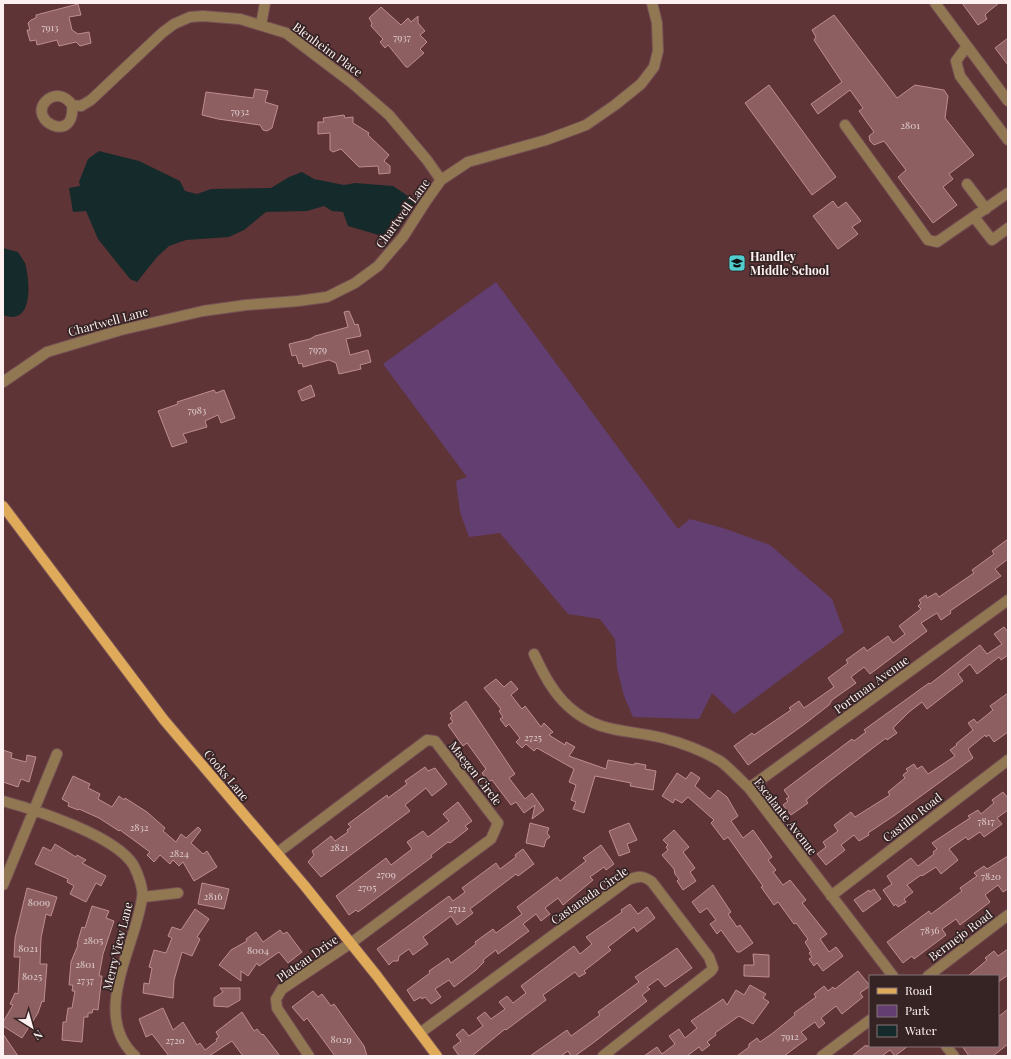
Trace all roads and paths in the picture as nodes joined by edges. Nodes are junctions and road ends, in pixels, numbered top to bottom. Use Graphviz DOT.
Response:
graph roads {
  1 [pos="265,3"];
  2 [pos="652,3"];
  3 [pos="935,3"];
  4 [pos="261,26"];
  5 [pos="967,46"];
  6 [pos="1008,101"];
  7 [pos="72,105"];
  8 [pos="845,125"];
  9 [pos="1008,140"];
  10 [pos="441,180"];
  11 [pos="967,184"];
  12 [pos="1008,193"];
  13 [pos="986,209"];
  14 [pos="974,217"];
  15 [pos="1008,228"];
  16 [pos="3,382"];
  17 [pos="3,506"];
  18 [pos="1008,600"];
  19 [pos="534,654"];
  20 [pos="58,754"];
  21 [pos="1008,760"];
  22 [pos="749,788"];
  23 [pos="3,801"];
  24 [pos="33,809"];
  25 [pos="277,853"];
  26 [pos="3,885"];
  27 [pos="178,892"];
  28 [pos="831,896"];
  29 [pos="143,897"];
  30 [pos="1008,915"];
  31 [pos="351,943"];
  32 [pos="892,975"];
  33 [pos="929,975"];
  34 [pos="869,1021"];
  35 [pos="420,1034"];
  36 [pos="947,1047"];
  37 [pos="135,1056"];
  38 [pos="309,1056"];
  39 [pos="437,1056"];
  40 [pos="603,1056"];
  41 [pos="822,1056"];
  42 [pos="954,1056"];
  1 -- 4 [label="street"];
  2 -- 10 [label="street, Chartwell Lane"];
  3 -- 5 [label="street"];
  4 -- 7 [label="street, Blenheim Place"];
  4 -- 10 [label="street, Blenheim Place"];
  5 -- 6 [label="street"];
  5 -- 9 [label="street"];
  8 -- 14 [label="street"];
  10 -- 16 [label="street, Chartwell Lane"];
  11 -- 13 [label="street"];
  12 -- 13 [label="street"];
  13 -- 14 [label="street"];
  14 -- 15 [label="street"];
  17 -- 25 [label="main road, Cooks Lane"];
  18 -- 22 [label="street, Portman Avenue"];
  19 -- 22 [label="street, Escalante Avenue"];
  20 -- 24 [label="street"];
  21 -- 28 [label="street, Castillo Road"];
  22 -- 28 [label="street, Escalante Avenue"];
  23 -- 24 [label="street, Merry View Lane"];
  24 -- 26 [label="street"];
  24 -- 29 [label="street, Merry View Lane"];
  25 -- 31 [label="main road, Cooks Lane"];
  25 -- 31 [label="street, Maegen Circle"];
  27 -- 29 [label="street"];
  28 -- 32 [label="street, Escalante Avenue"];
  29 -- 37 [label="street, Merry View Lane"];
  30 -- 33 [label="street, Bermejo Road"];
  31 -- 35 [label="main road, Cooks Lane"];
  31 -- 38 [label="street, Plateau Drive"];
  34 -- 41 [label="street"];
  35 -- 39 [label="main road, Cooks Lane"];
  35 -- 40 [label="street, Castanada Circle"];
  36 -- 42 [label="street"];
}
